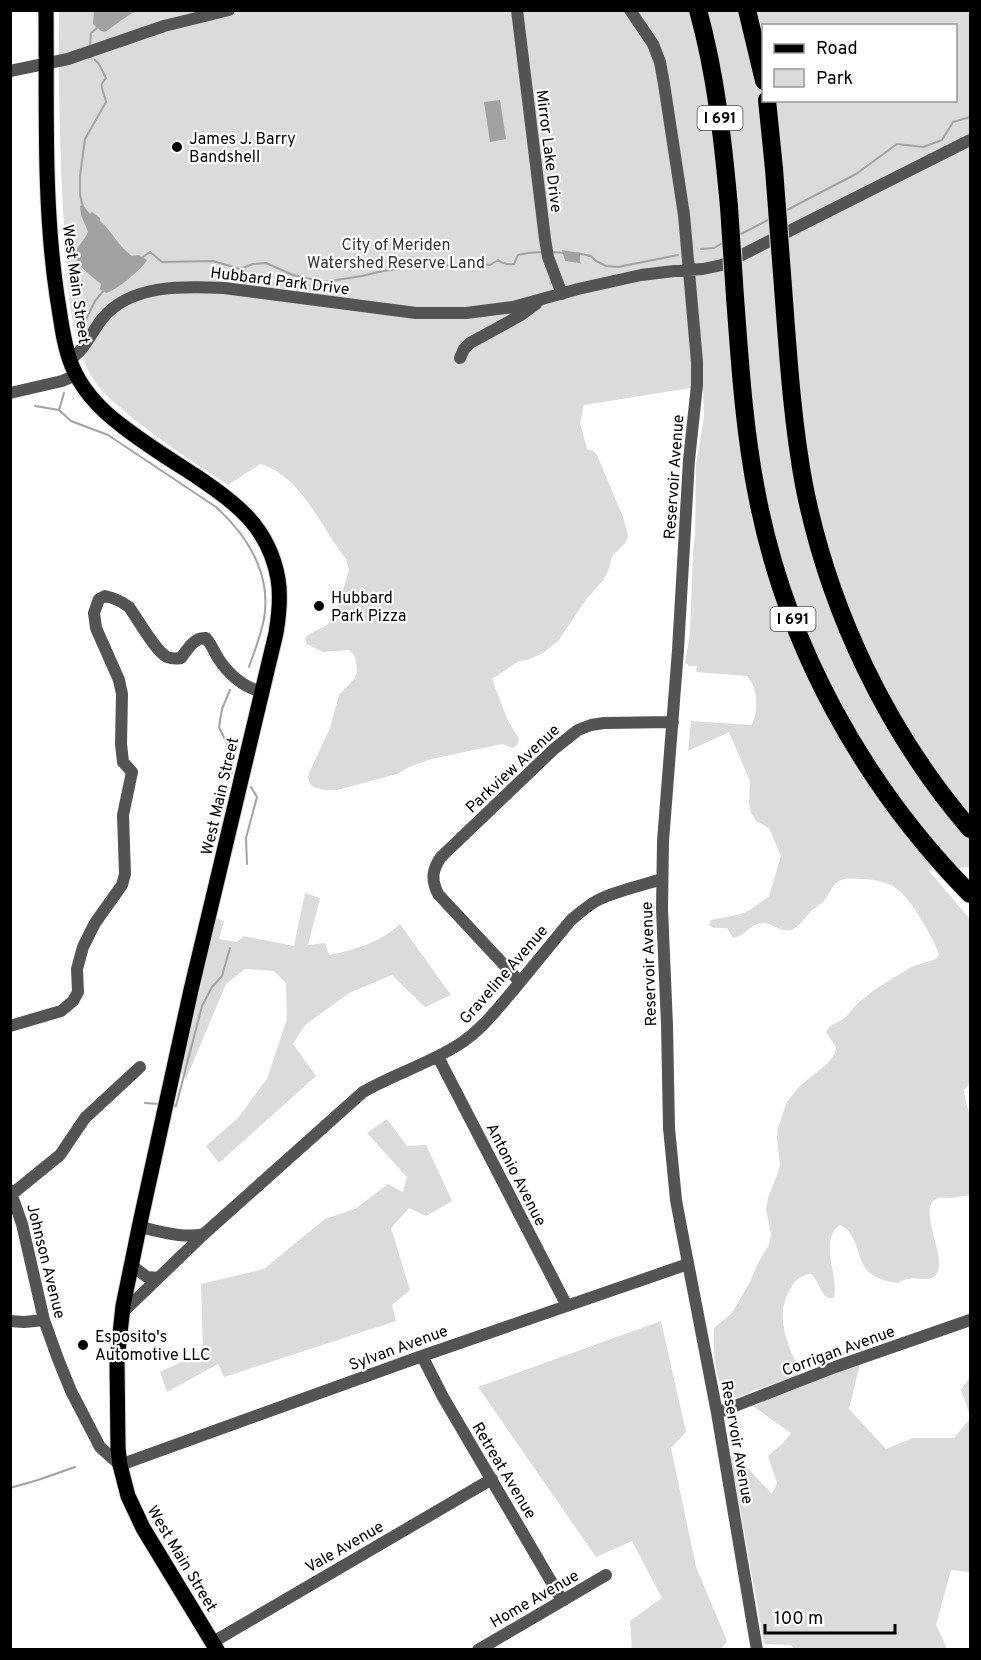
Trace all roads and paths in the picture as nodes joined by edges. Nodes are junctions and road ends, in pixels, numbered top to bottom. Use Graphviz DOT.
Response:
graph roads {
  1 [pos="46,10"];
  2 [pos="229,10"];
  3 [pos="517,10"];
  4 [pos="630,10"];
  5 [pos="698,10"];
  6 [pos="747,10"];
  7 [pos="47,63"];
  8 [pos="10,71"];
  9 [pos="762,72"];
  10 [pos="767,102"];
  11 [pos="970,140"];
  12 [pos="689,271"];
  13 [pos="562,294"];
  14 [pos="540,300"];
  15 [pos="460,358"];
  16 [pos="70,359"];
  17 [pos="76,375"];
  18 [pos="10,393"];
  19 [pos="262,692"];
  20 [pos="673,722"];
  21 [pos="970,829"];
  22 [pos="662,879"];
  23 [pos="970,894"];
  24 [pos="520,982"];
  25 [pos="10,1026"];
  26 [pos="438,1057"];
  27 [pos="140,1067"];
  28 [pos="11,1192"];
  29 [pos="139,1227"];
  30 [pos="204,1234"];
  31 [pos="688,1264"];
  32 [pos="131,1265"];
  33 [pos="158,1278"];
  34 [pos="567,1306"];
  35 [pos="123,1312"];
  36 [pos="10,1320"];
  37 [pos="44,1320"];
  38 [pos="970,1320"];
  39 [pos="422,1356"];
  40 [pos="717,1413"];
  41 [pos="120,1466"];
  42 [pos="492,1479"];
  43 [pos="606,1575"];
  44 [pos="562,1600"];
  45 [pos="215,1646"];
  46 [pos="478,1650"];
  47 [pos="757,1650"];
  1 -- 7 [label="main road, West Main Street"];
  2 -- 7 [label="street"];
  3 -- 13 [label="street, Mirror Lake Drive"];
  4 -- 12 [label="street, Reservoir Avenue"];
  5 -- 23 [label="highway, I 691, bridge"];
  6 -- 9 [label="highway"];
  7 -- 8 [label="street"];
  7 -- 16 [label="main road, West Main Street"];
  10 -- 21 [label="highway, I 691, bridge"];
  11 -- 12 [label="street"];
  12 -- 13 [label="street, Hubbard Park Drive"];
  12 -- 20 [label="street, Reservoir Avenue"];
  13 -- 14 [label="street, Hubbard Park Drive"];
  14 -- 15 [label="street"];
  14 -- 16 [label="street, Hubbard Park Drive"];
  16 -- 17 [label="main road, West Main Street"];
  17 -- 18 [label="street"];
  17 -- 19 [label="main road, West Main Street"];
  19 -- 25 [label="street"];
  19 -- 29 [label="main road, West Main Street"];
  20 -- 22 [label="street, Reservoir Avenue"];
  20 -- 24 [label="street, Parkview Avenue"];
  22 -- 24 [label="street, Graveline Avenue"];
  22 -- 31 [label="street, Reservoir Avenue"];
  24 -- 26 [label="street, Graveline Avenue"];
  26 -- 30 [label="street, Graveline Avenue"];
  26 -- 34 [label="street, Antonio Avenue"];
  27 -- 28 [label="street"];
  28 -- 37 [label="street, Johnson Avenue"];
  29 -- 30 [label="street"];
  29 -- 32 [label="main road, West Main Street"];
  30 -- 33 [label="street, Graveline Avenue"];
  31 -- 34 [label="street, Sylvan Avenue"];
  31 -- 40 [label="street, Reservoir Avenue"];
  32 -- 33 [label="street"];
  32 -- 35 [label="main road, West Main Street"];
  33 -- 35 [label="street, Graveline Avenue"];
  34 -- 39 [label="street, Sylvan Avenue"];
  35 -- 41 [label="main road, West Main Street"];
  36 -- 37 [label="street"];
  37 -- 41 [label="street, Johnson Avenue"];
  38 -- 40 [label="street, Corrigan Avenue"];
  39 -- 41 [label="street, Sylvan Avenue"];
  39 -- 42 [label="street, Retreat Avenue"];
  40 -- 47 [label="street, Reservoir Avenue"];
  41 -- 45 [label="main road, West Main Street"];
  42 -- 44 [label="street, Retreat Avenue"];
  42 -- 45 [label="street, Vale Avenue"];
  43 -- 44 [label="street, Home Avenue"];
  44 -- 46 [label="street, Home Avenue"];
}
